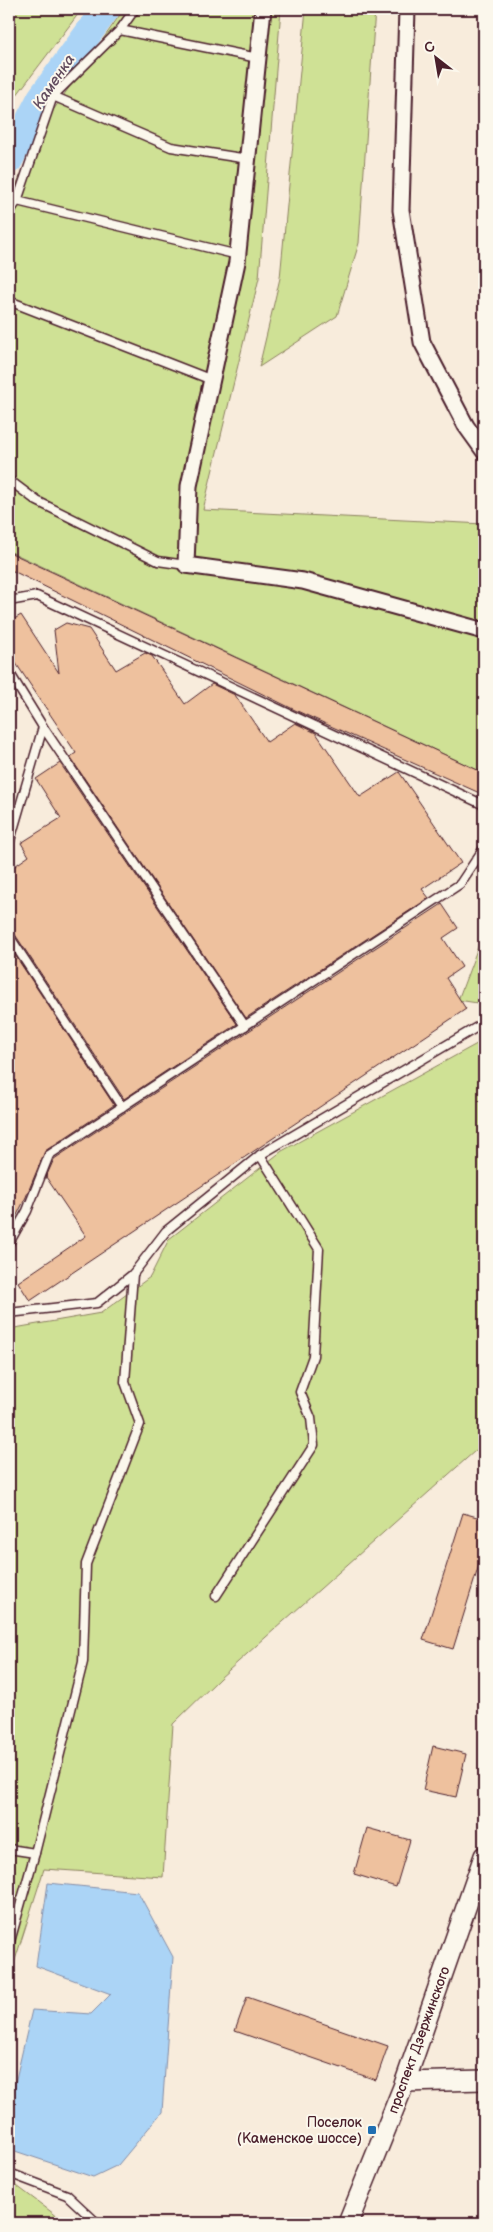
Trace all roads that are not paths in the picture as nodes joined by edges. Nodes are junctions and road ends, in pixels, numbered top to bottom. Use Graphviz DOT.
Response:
graph roads {
  1 [pos="135,9"];
  2 [pos="263,9"];
  3 [pos="407,9"];
  4 [pos="120,30"];
  5 [pos="258,58"];
  6 [pos="53,96"];
  7 [pos="248,159"];
  8 [pos="17,201"];
  9 [pos="9,214"];
  10 [pos="238,255"];
  11 [pos="9,300"];
  12 [pos="212,380"];
  13 [pos="484,451"];
  14 [pos="9,480"];
  15 [pos="186,565"];
  16 [pos="9,601"];
  17 [pos="484,631"];
  18 [pos="9,672"];
  19 [pos="43,727"];
  20 [pos="484,804"];
  21 [pos="9,844"];
  22 [pos="484,848"];
  23 [pos="9,936"];
  24 [pos="484,1023"];
  25 [pos="245,1026"];
  26 [pos="122,1107"];
  27 [pos="260,1155"];
  28 [pos="9,1243"];
  29 [pos="133,1274"];
  30 [pos="9,1313"];
  31 [pos="216,1596"];
  32 [pos="9,1849"];
  33 [pos="34,1853"];
  34 [pos="484,1856"];
  35 [pos="9,1945"];
  36 [pos="484,2080"];
  37 [pos="405,2082"];
  38 [pos="9,2172"];
  39 [pos="97,2223"];
  40 [pos="348,2223"];
  1 -- 4 [label="lane"];
  2 -- 5 [label="street"];
  3 -- 13 [label="street"];
  4 -- 5 [label="lane"];
  4 -- 6 [label="lane"];
  5 -- 7 [label="street"];
  6 -- 7 [label="lane"];
  6 -- 8 [label="lane"];
  7 -- 10 [label="street"];
  8 -- 9 [label="lane"];
  8 -- 10 [label="lane"];
  10 -- 12 [label="street"];
  11 -- 12 [label="lane"];
  12 -- 15 [label="street"];
  14 -- 15 [label="lane"];
  15 -- 17 [label="street"];
  16 -- 20 [label="lane"];
  18 -- 19 [label="lane"];
  19 -- 21 [label="lane"];
  19 -- 25 [label="lane"];
  22 -- 25 [label="lane"];
  23 -- 26 [label="lane"];
  24 -- 27 [label="lane"];
  25 -- 26 [label="lane"];
  26 -- 28 [label="lane"];
  27 -- 29 [label="lane"];
  27 -- 31 [label="lane"];
  29 -- 30 [label="lane"];
  29 -- 33 [label="lane"];
  32 -- 33 [label="lane"];
  33 -- 35 [label="lane"];
  34 -- 37 [label="street, проспект Дзержинского"];
  36 -- 37 [label="street"];
  37 -- 40 [label="street, проспект Дзержинского"];
  38 -- 39 [label="lane"];
}
